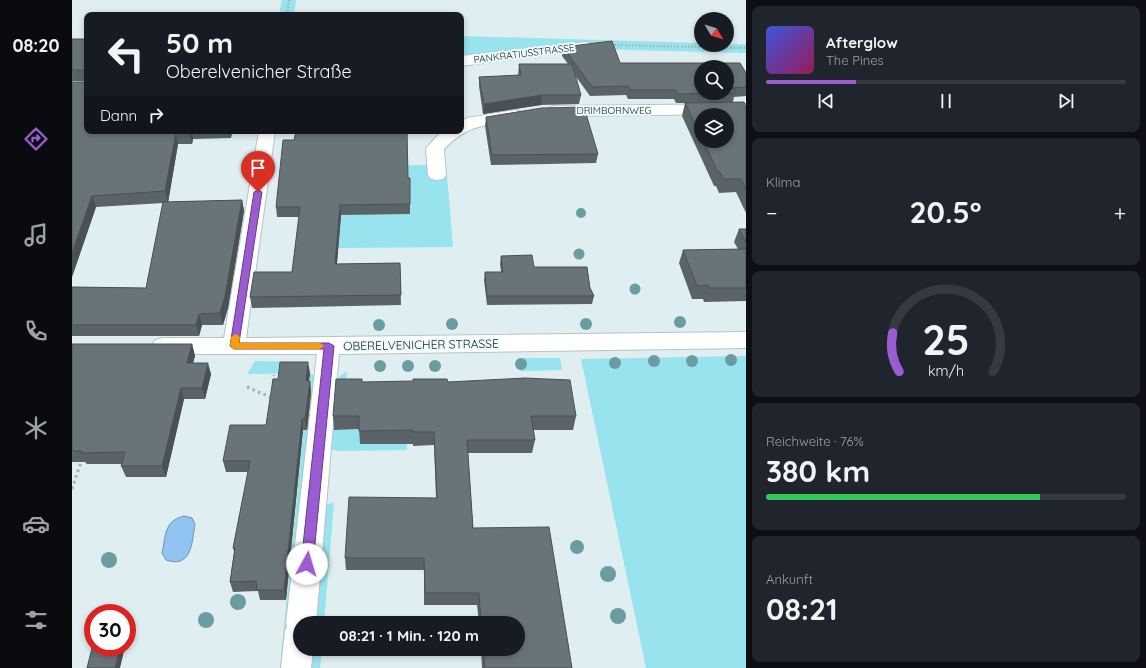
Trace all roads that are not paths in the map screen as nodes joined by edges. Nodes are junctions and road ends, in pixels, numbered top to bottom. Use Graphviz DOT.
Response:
graph roads {
  1 [pos="586,46"];
  2 [pos="464,61"];
  3 [pos="746,109"];
  4 [pos="464,126"];
  5 [pos="267,134"];
  6 [pos="449,134"];
  7 [pos="437,175"];
  8 [pos="746,340"];
  9 [pos="143,346"];
  10 [pos="234,346"];
  11 [pos="329,346"];
  12 [pos="302,616"];
  13 [pos="297,656"];
  14 [pos="296,668"];
  1 -- 2 [label="street, PANKRATIUSSTRASSE"];
  3 -- 4 [label="street, DRIMBORNWEG"];
  5 -- 10 [label="street"];
  6 -- 7 [label="street"];
  8 -- 11 [label="street, OBERELVENICHER STRASSE"];
  9 -- 10 [label="street, OBERELVENICHER STRASSE"];
  10 -- 11 [label="street, OBERELVENICHER STRASSE"];
  11 -- 12 [label="street"];
  13 -- 14 [label="street"];
}
